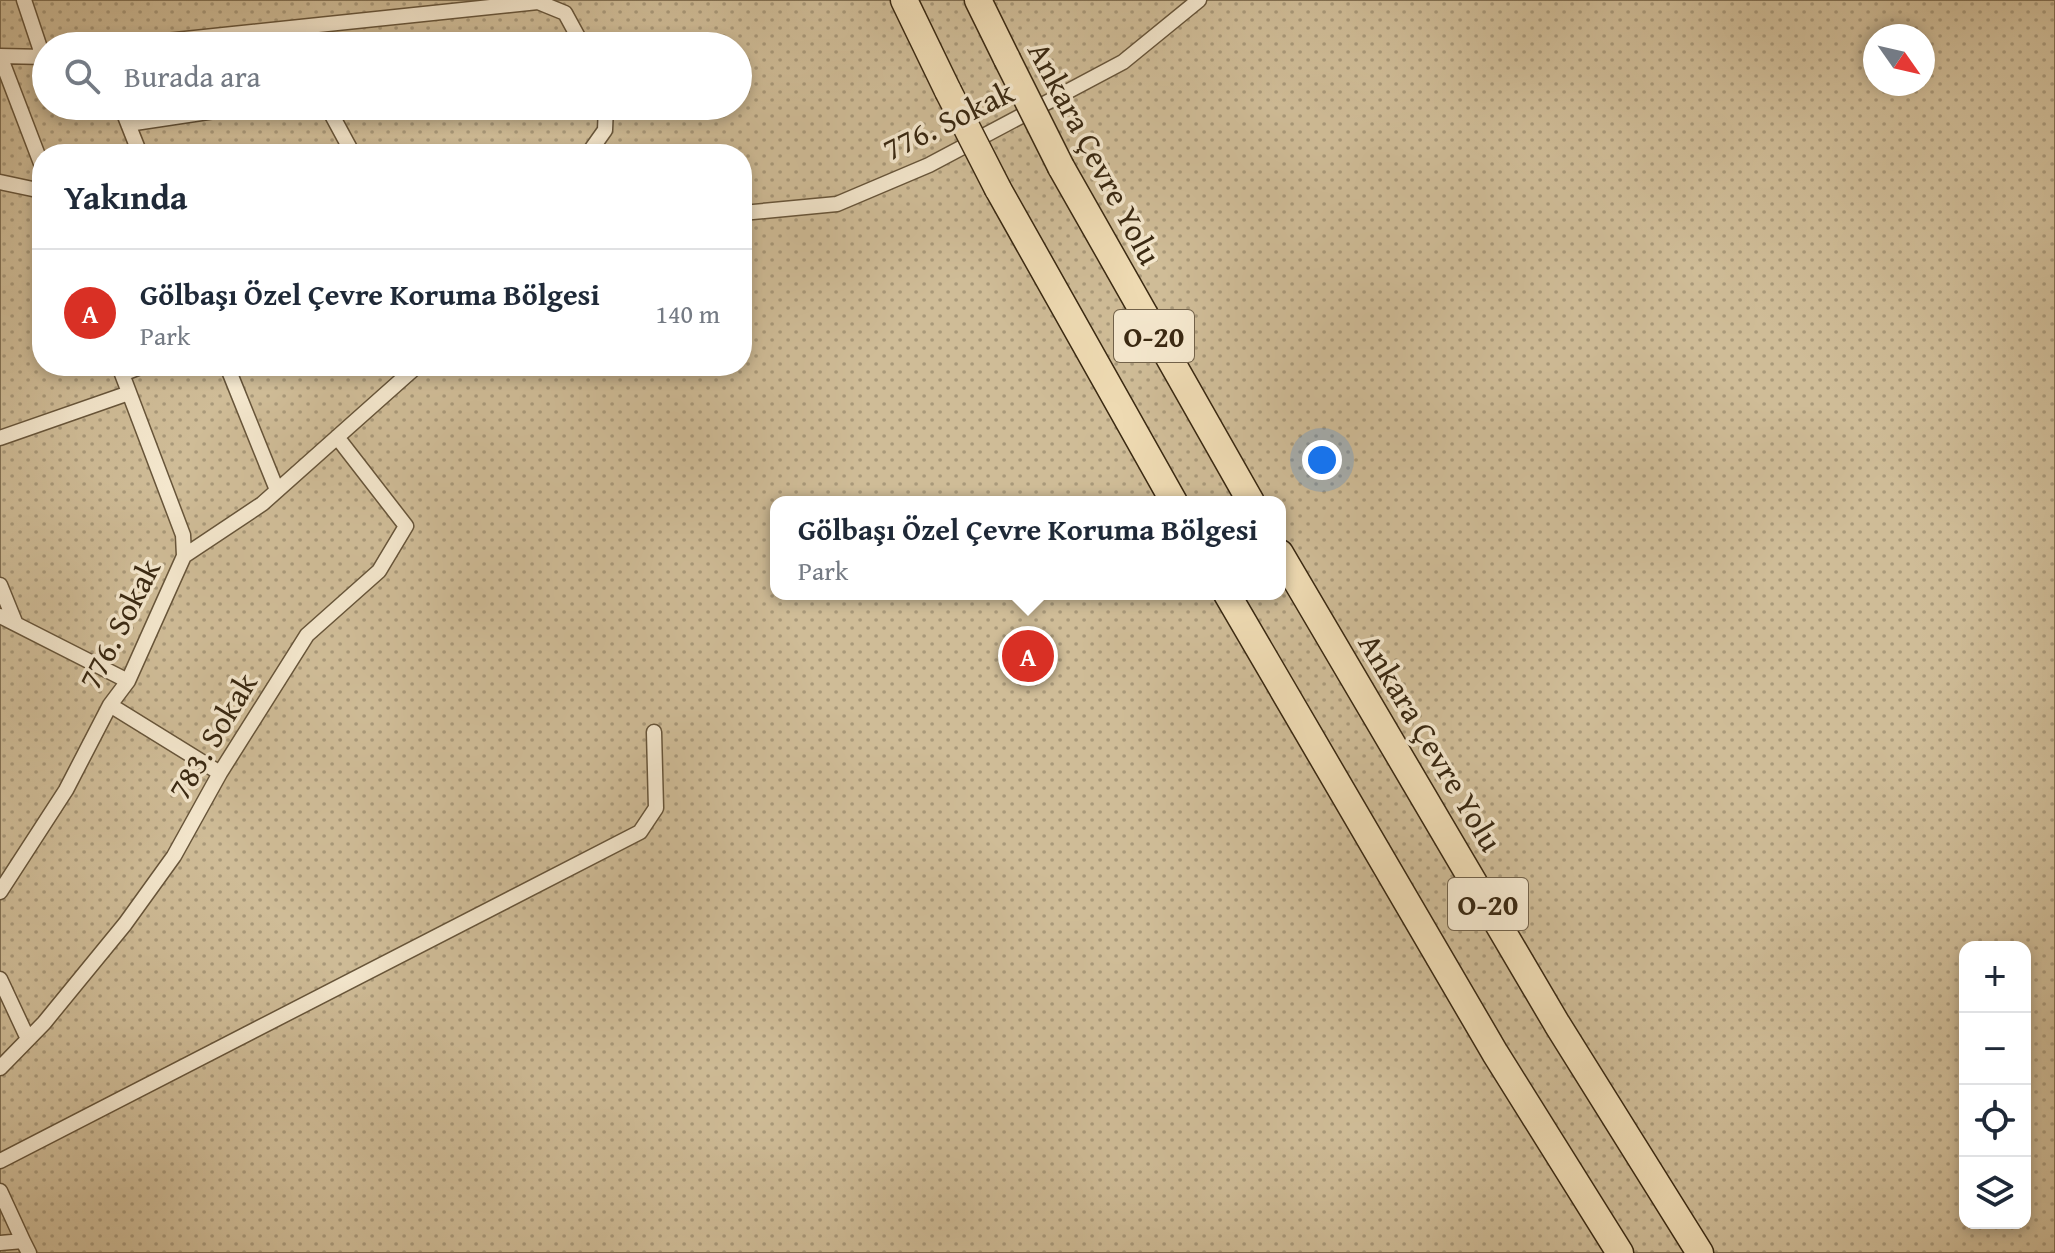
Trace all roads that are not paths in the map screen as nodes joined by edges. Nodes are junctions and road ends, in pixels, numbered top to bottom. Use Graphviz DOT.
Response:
graph roads {
  1 [pos="24,0"];
  2 [pos="904,0"];
  3 [pos="978,0"];
  4 [pos="1199,0"];
  5 [pos="284,29"];
  6 [pos="36,32"];
  7 [pos="255,32"];
  8 [pos="286,32"];
  9 [pos="575,32"];
  10 [pos="0,56"];
  11 [pos="32,57"];
  12 [pos="126,120"];
  13 [pos="155,120"];
  14 [pos="335,120"];
  15 [pos="605,120"];
  16 [pos="128,124"];
  17 [pos="34,144"];
  18 [pos="136,144"];
  19 [pos="348,144"];
  20 [pos="595,144"];
  21 [pos="0,182"];
  22 [pos="32,189"];
  23 [pos="752,212"];
  24 [pos="122,376"];
  25 [pos="231,376"];
  26 [pos="406,376"];
  27 [pos="129,393"];
  28 [pos="337,437"];
  29 [pos="0,438"];
  30 [pos="277,490"];
  31 [pos="1171,496"];
  32 [pos="1248,496"];
  33 [pos="184,556"];
  34 [pos="1286,563"];
  35 [pos="0,585"];
  36 [pos="1231,600"];
  37 [pos="0,616"];
  38 [pos="15,622"];
  39 [pos="128,681"];
  40 [pos="110,705"];
  41 [pos="654,732"];
  42 [pos="220,773"];
  43 [pos="0,892"];
  44 [pos="0,979"];
  45 [pos="28,1039"];
  46 [pos="0,1068"];
  47 [pos="0,1161"];
  48 [pos="0,1191"];
  49 [pos="0,1243"];
  50 [pos="26,1247"];
  51 [pos="1620,1253"];
  52 [pos="1700,1253"];
  1 -- 6 [label="street"];
  2 -- 31 [label="highway, O-20, bridge"];
  3 -- 32 [label="highway, Ankara Çevre Yolu / O-20, bridge"];
  4 -- 23 [label="street, 776. Sokak"];
  5 -- 7 [label="street"];
  5 -- 8 [label="street"];
  5 -- 9 [label="street"];
  10 -- 11 [label="street"];
  10 -- 17 [label="street"];
  12 -- 16 [label="street"];
  13 -- 16 [label="street"];
  14 -- 19 [label="street"];
  15 -- 20 [label="street"];
  16 -- 18 [label="street"];
  21 -- 22 [label="street"];
  24 -- 27 [label="street"];
  25 -- 30 [label="street"];
  26 -- 28 [label="street, 776. Sokak"];
  27 -- 29 [label="street"];
  27 -- 33 [label="street"];
  28 -- 30 [label="street, 776. Sokak"];
  28 -- 42 [label="street, 783. Sokak"];
  30 -- 33 [label="street, 776. Sokak"];
  33 -- 39 [label="street, 776. Sokak"];
  34 -- 52 [label="highway, Ankara Çevre Yolu / O-20"];
  35 -- 38 [label="street"];
  36 -- 51 [label="highway, O-20"];
  37 -- 38 [label="street"];
  38 -- 39 [label="street"];
  39 -- 40 [label="street, 776. Sokak"];
  40 -- 42 [label="street"];
  40 -- 43 [label="street, 776. Sokak"];
  41 -- 47 [label="street"];
  42 -- 45 [label="street, 783. Sokak"];
  44 -- 45 [label="street"];
  45 -- 46 [label="street, 783. Sokak"];
  48 -- 50 [label="street"];
  49 -- 50 [label="street"];
}
